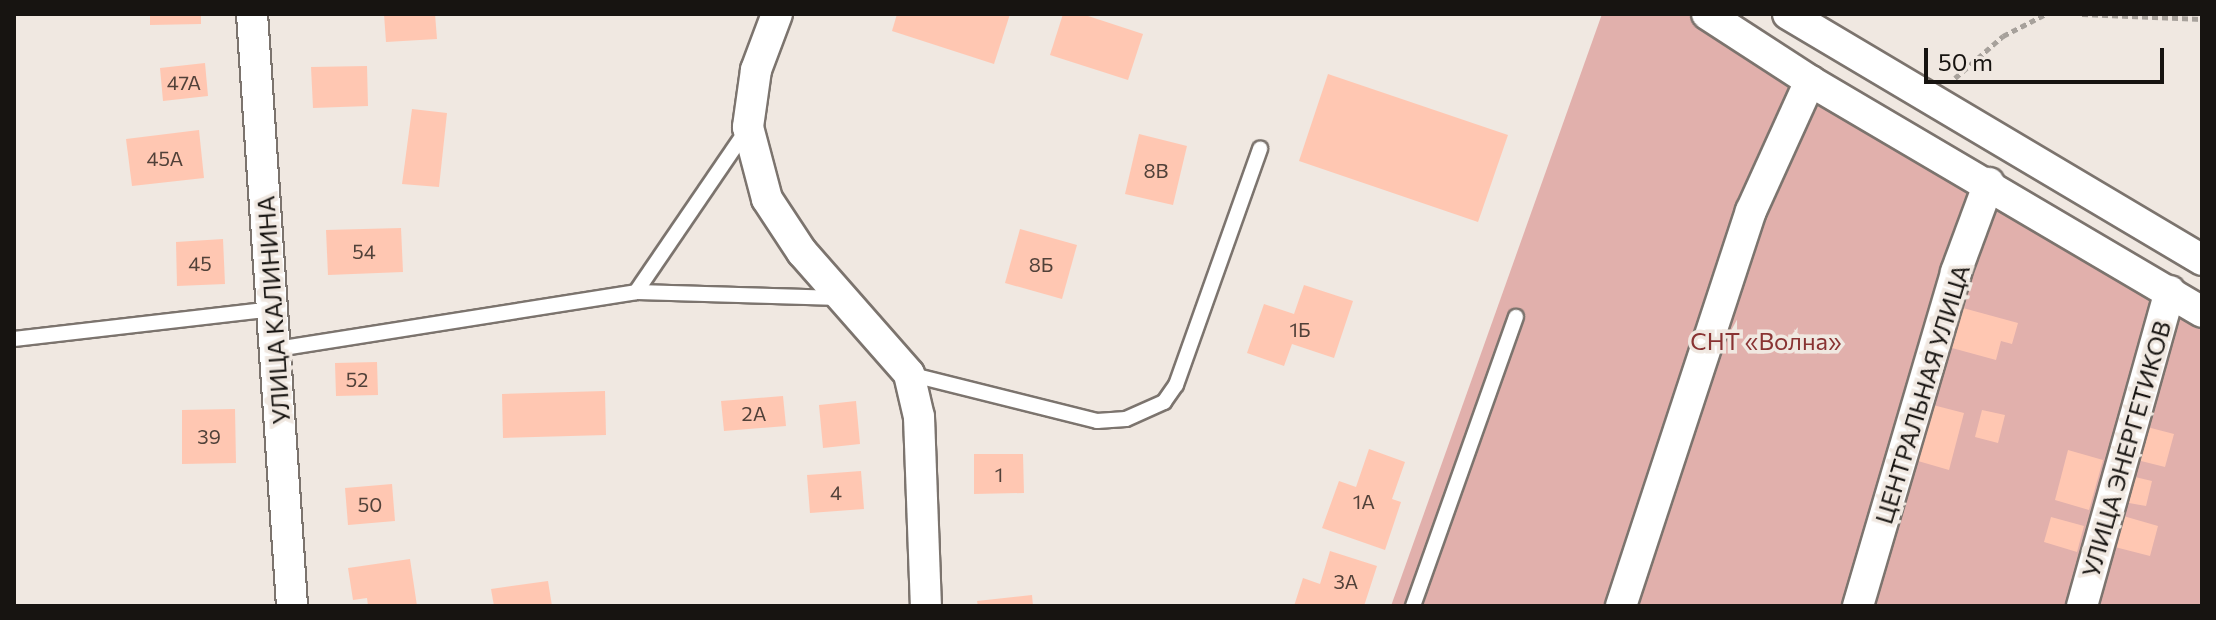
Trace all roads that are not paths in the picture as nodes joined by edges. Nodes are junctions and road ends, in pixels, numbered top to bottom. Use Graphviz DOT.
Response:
graph roads {
  1 [pos="252,14"];
  2 [pos="777,14"];
  3 [pos="1707,14"];
  4 [pos="1788,14"];
  5 [pos="1810,81"];
  6 [pos="748,127"];
  7 [pos="1260,149"];
  8 [pos="1989,183"];
  9 [pos="2202,260"];
  10 [pos="2170,291"];
  11 [pos="636,292"];
  12 [pos="841,298"];
  13 [pos="273,309"];
  14 [pos="2202,312"];
  15 [pos="1516,317"];
  16 [pos="14,339"];
  17 [pos="277,349"];
  18 [pos="909,374"];
  19 [pos="292,606"];
  20 [pos="926,606"];
  21 [pos="1413,606"];
  22 [pos="1621,606"];
  23 [pos="1858,606"];
  24 [pos="2082,606"];
  1 -- 13 [label="street, УЛИЦА КАЛИНИНА"];
  2 -- 6 [label="street"];
  3 -- 5 [label="street"];
  4 -- 9 [label="street"];
  5 -- 8 [label="street"];
  5 -- 22 [label="street"];
  6 -- 11 [label="lane"];
  6 -- 12 [label="street"];
  7 -- 18 [label="lane"];
  8 -- 10 [label="street"];
  8 -- 23 [label="street, ЦЕНТРАЛЬНАЯ УЛИЦА"];
  10 -- 14 [label="street"];
  10 -- 24 [label="street, УЛИЦА ЭНЕРГЕТИКОВ"];
  11 -- 12 [label="lane"];
  11 -- 17 [label="lane"];
  12 -- 18 [label="street"];
  13 -- 16 [label="lane"];
  13 -- 17 [label="street, УЛИЦА КАЛИНИНА"];
  15 -- 21 [label="lane"];
  17 -- 19 [label="street, УЛИЦА КАЛИНИНА"];
  18 -- 20 [label="street"];
}
